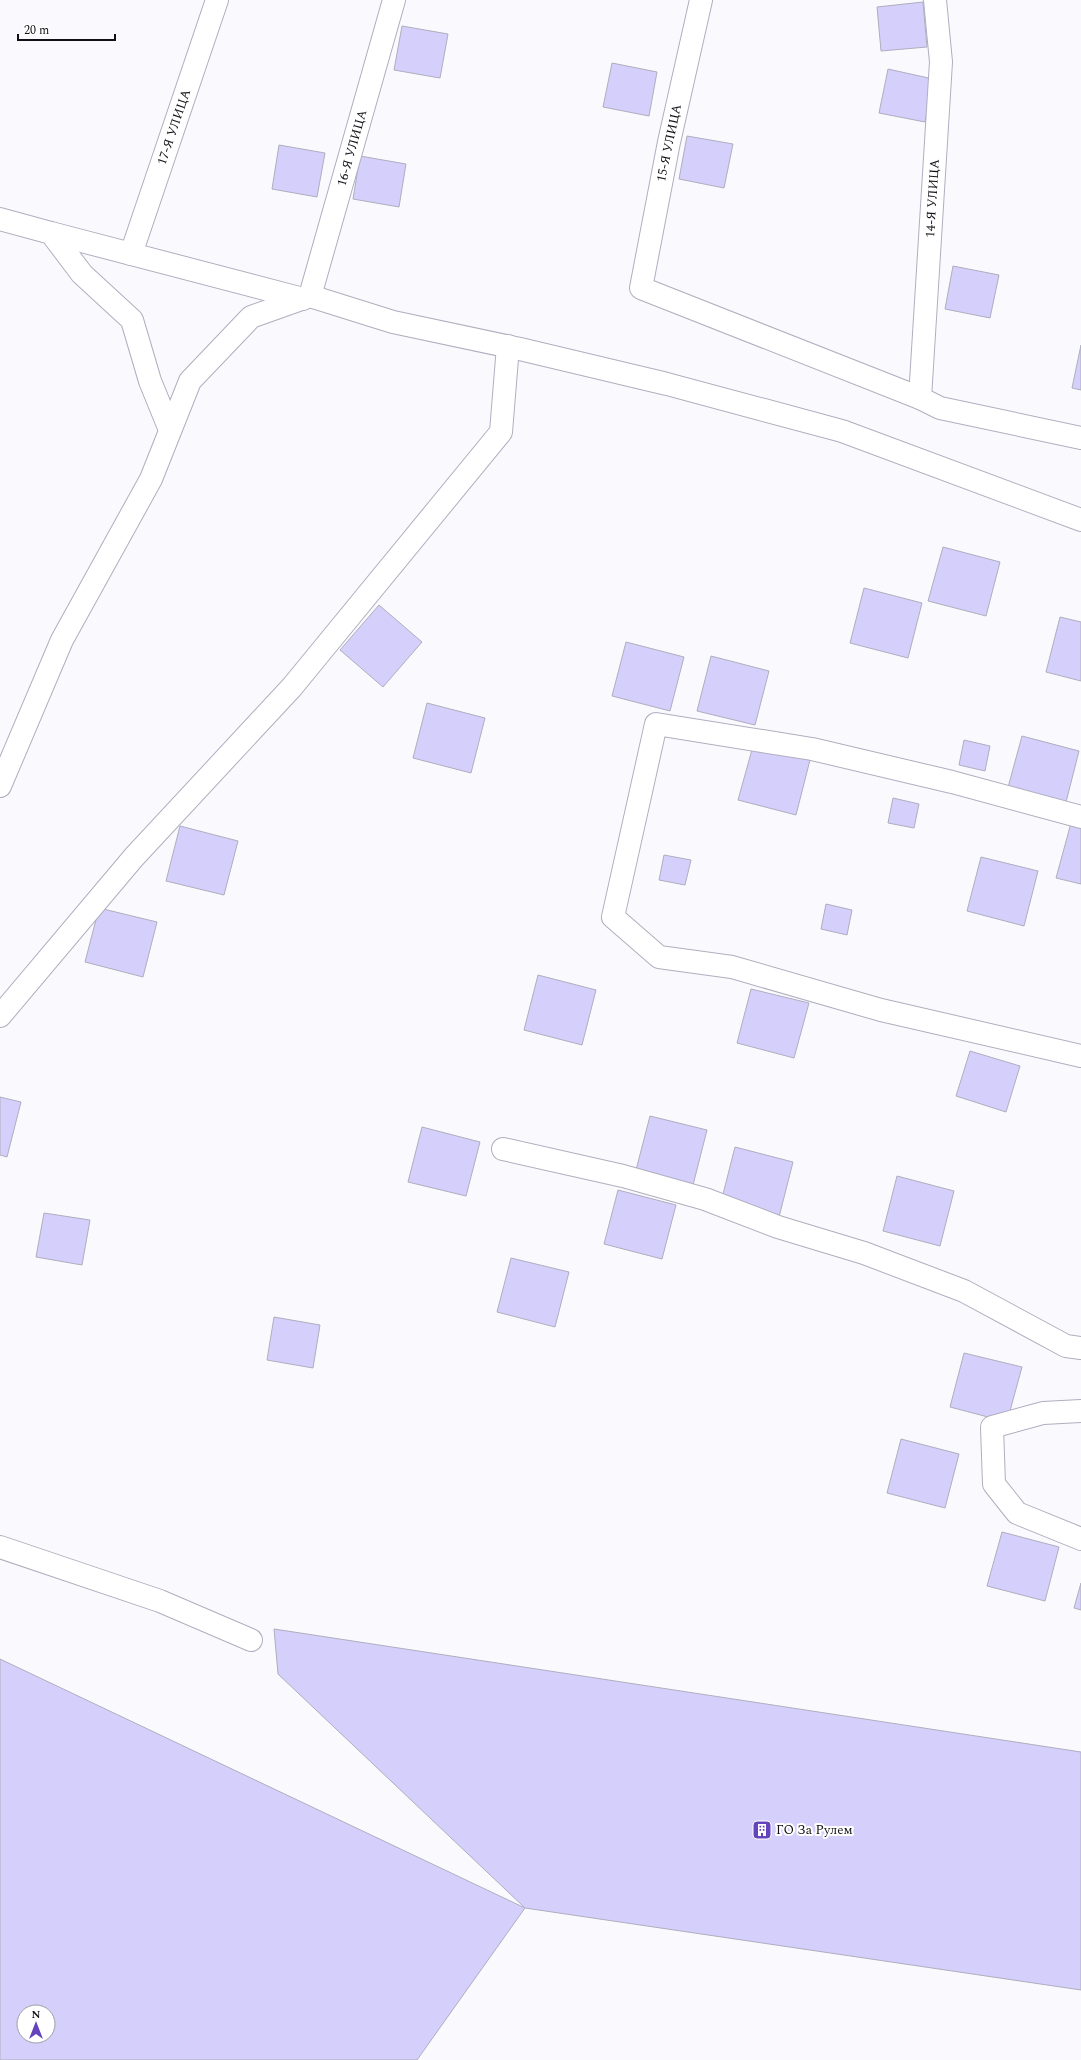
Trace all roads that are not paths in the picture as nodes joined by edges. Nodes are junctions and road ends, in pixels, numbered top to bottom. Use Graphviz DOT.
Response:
graph roads {
  1 [pos="217,0"];
  2 [pos="394,0"];
  3 [pos="701,0"];
  4 [pos="935,0"];
  5 [pos="0,219"];
  6 [pos="51,233"];
  7 [pos="131,254"];
  8 [pos="306,297"];
  9 [pos="508,346"];
  10 [pos="920,398"];
  11 [pos="170,430"];
  12 [pos="1081,438"];
  13 [pos="1081,520"];
  14 [pos="0,786"];
  15 [pos="1081,817"];
  16 [pos="0,1016"];
  17 [pos="1081,1056"];
  18 [pos="503,1149"];
  19 [pos="1081,1348"];
  20 [pos="1081,1411"];
  21 [pos="1081,1539"];
  22 [pos="0,1547"];
  23 [pos="251,1640"];
  1 -- 7 [label="street, 17-Я УЛИЦА"];
  2 -- 8 [label="street, 16-Я УЛИЦА"];
  3 -- 10 [label="street, 15-Я УЛИЦА"];
  4 -- 10 [label="street, 14-Я УЛИЦА"];
  5 -- 6 [label="street"];
  6 -- 7 [label="street"];
  6 -- 11 [label="street"];
  7 -- 8 [label="street"];
  8 -- 9 [label="street"];
  8 -- 11 [label="street"];
  9 -- 13 [label="street"];
  9 -- 16 [label="street"];
  10 -- 12 [label="street"];
  11 -- 14 [label="street"];
  15 -- 17 [label="street"];
  18 -- 19 [label="street"];
  20 -- 21 [label="street"];
  22 -- 23 [label="street"];
}
